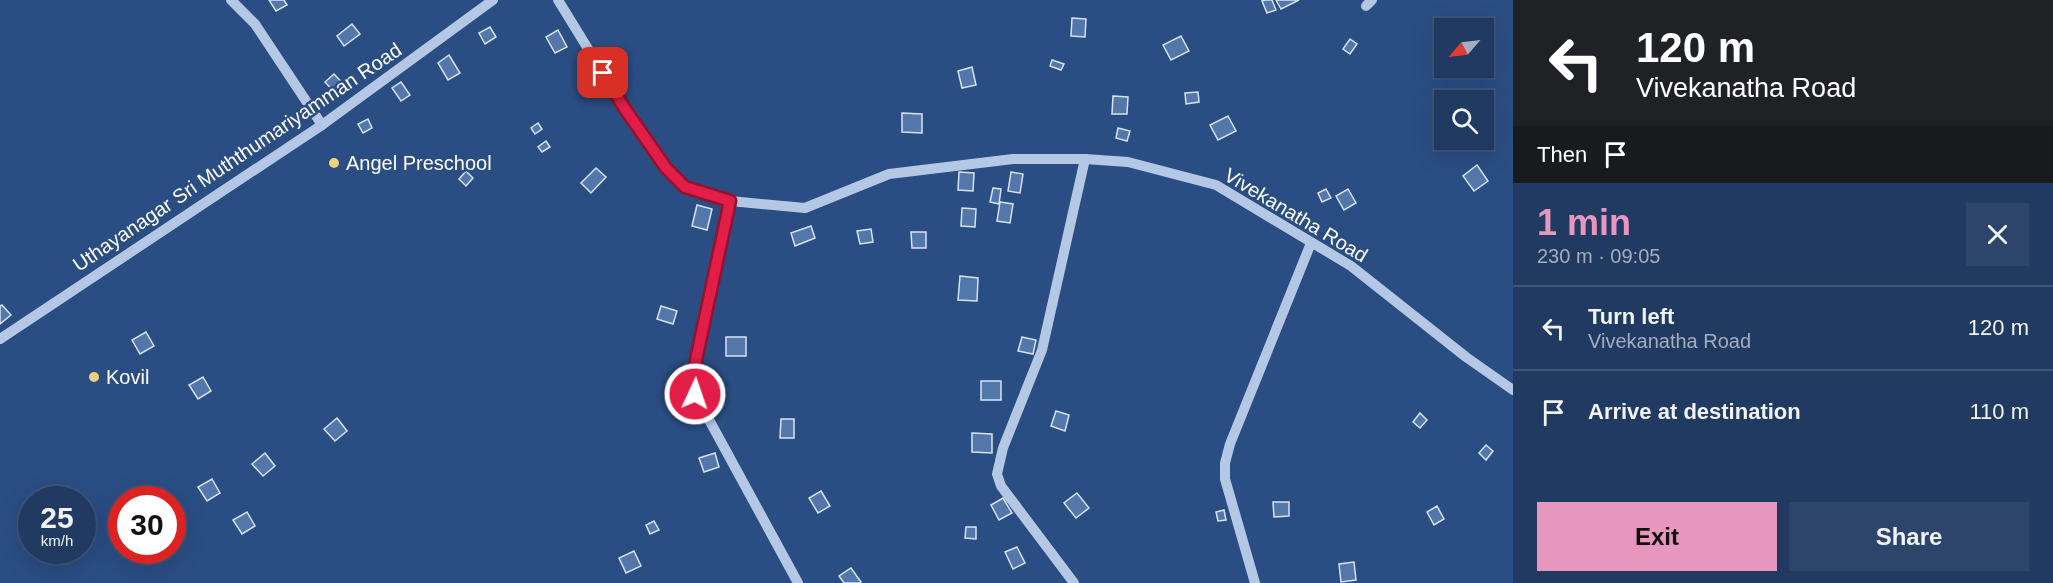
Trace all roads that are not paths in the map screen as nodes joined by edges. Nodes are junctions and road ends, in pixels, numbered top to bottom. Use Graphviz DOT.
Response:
graph roads {
  1 [pos="231,0"];
  2 [pos="493,0"];
  3 [pos="558,0"];
  4 [pos="322,125"];
  5 [pos="1085,159"];
  6 [pos="730,201"];
  7 [pos="1311,243"];
  8 [pos="0,339"];
  9 [pos="1513,390"];
  10 [pos="798,583"];
  11 [pos="1074,583"];
  12 [pos="1255,583"];
  1 -- 4 [label="street"];
  2 -- 4 [label="street, Uthayanagar Sri Muththumariyamman Road"];
  3 -- 6 [label="street, Vivekanatha Road"];
  4 -- 8 [label="street, Uthayanagar Sri Muththumariyamman Road"];
  5 -- 6 [label="street, Vivekanatha Road"];
  5 -- 7 [label="street, Vivekanatha Road"];
  5 -- 11 [label="street"];
  6 -- 10 [label="street"];
  7 -- 9 [label="street, Vivekanatha Road"];
  7 -- 12 [label="street"];
}
